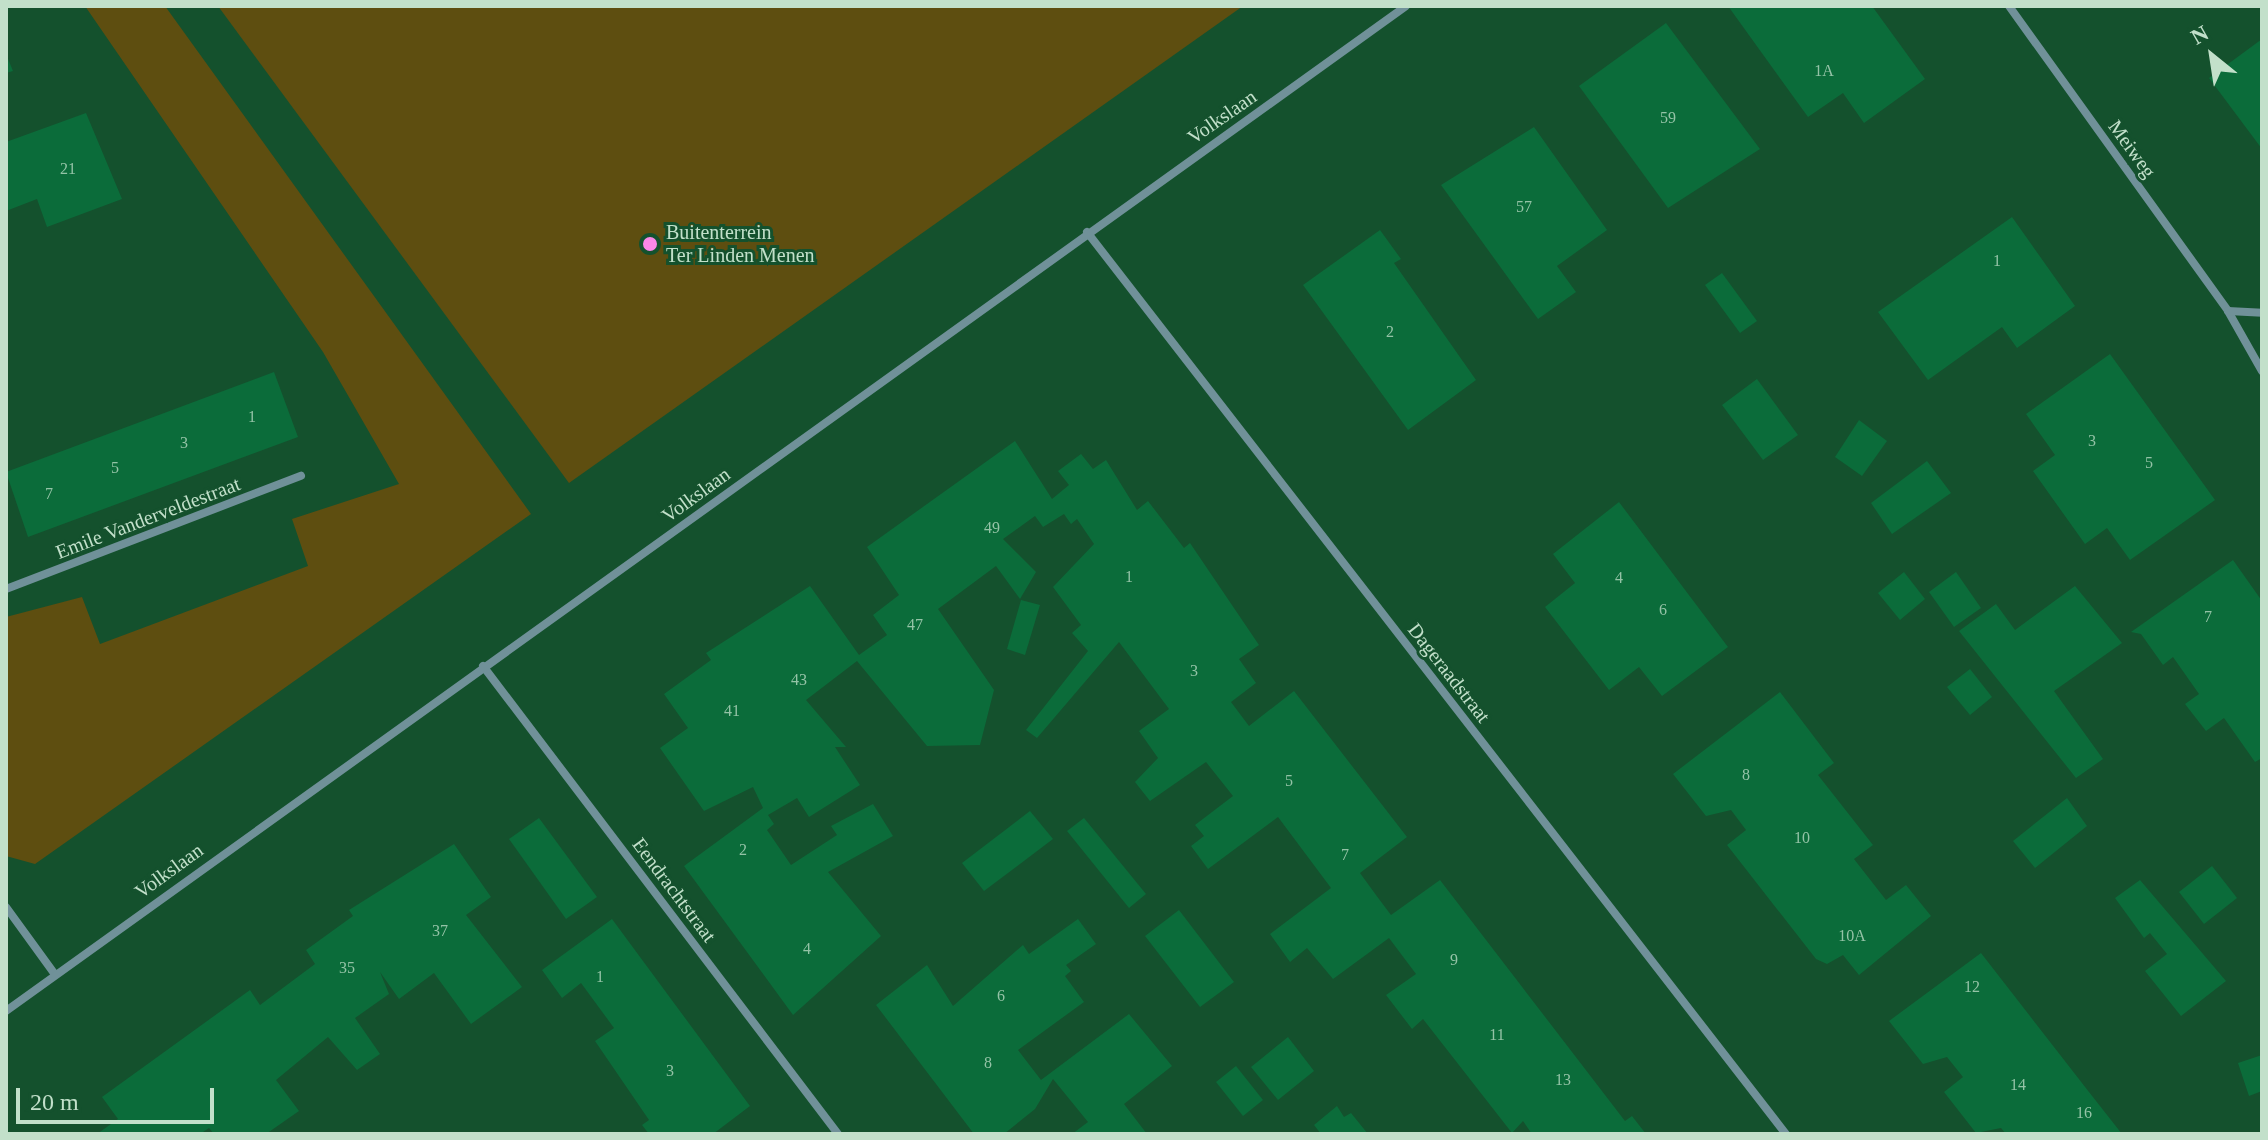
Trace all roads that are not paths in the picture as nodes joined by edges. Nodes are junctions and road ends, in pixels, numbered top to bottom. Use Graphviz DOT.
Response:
graph roads {
  1 [pos="1406,6"];
  2 [pos="2009,6"];
  3 [pos="1087,232"];
  4 [pos="2228,311"];
  5 [pos="2262,313"];
  6 [pos="2262,371"];
  7 [pos="301,476"];
  8 [pos="6,589"];
  9 [pos="483,666"];
  10 [pos="6,907"];
  11 [pos="54,973"];
  12 [pos="6,1011"];
  13 [pos="838,1134"];
  14 [pos="1786,1134"];
  1 -- 3 [label="street, Volkslaan"];
  2 -- 4 [label="street, Meiweg"];
  3 -- 9 [label="street, Volkslaan"];
  3 -- 14 [label="street, Dageraadstraat"];
  4 -- 5 [label="street"];
  4 -- 6 [label="street, Meiweg"];
  7 -- 8 [label="street, Emile Vanderveldestraat"];
  9 -- 11 [label="street, Volkslaan"];
  9 -- 13 [label="street, Eendrachtstraat"];
  10 -- 11 [label="street"];
  11 -- 12 [label="street, Volkslaan"];
}
